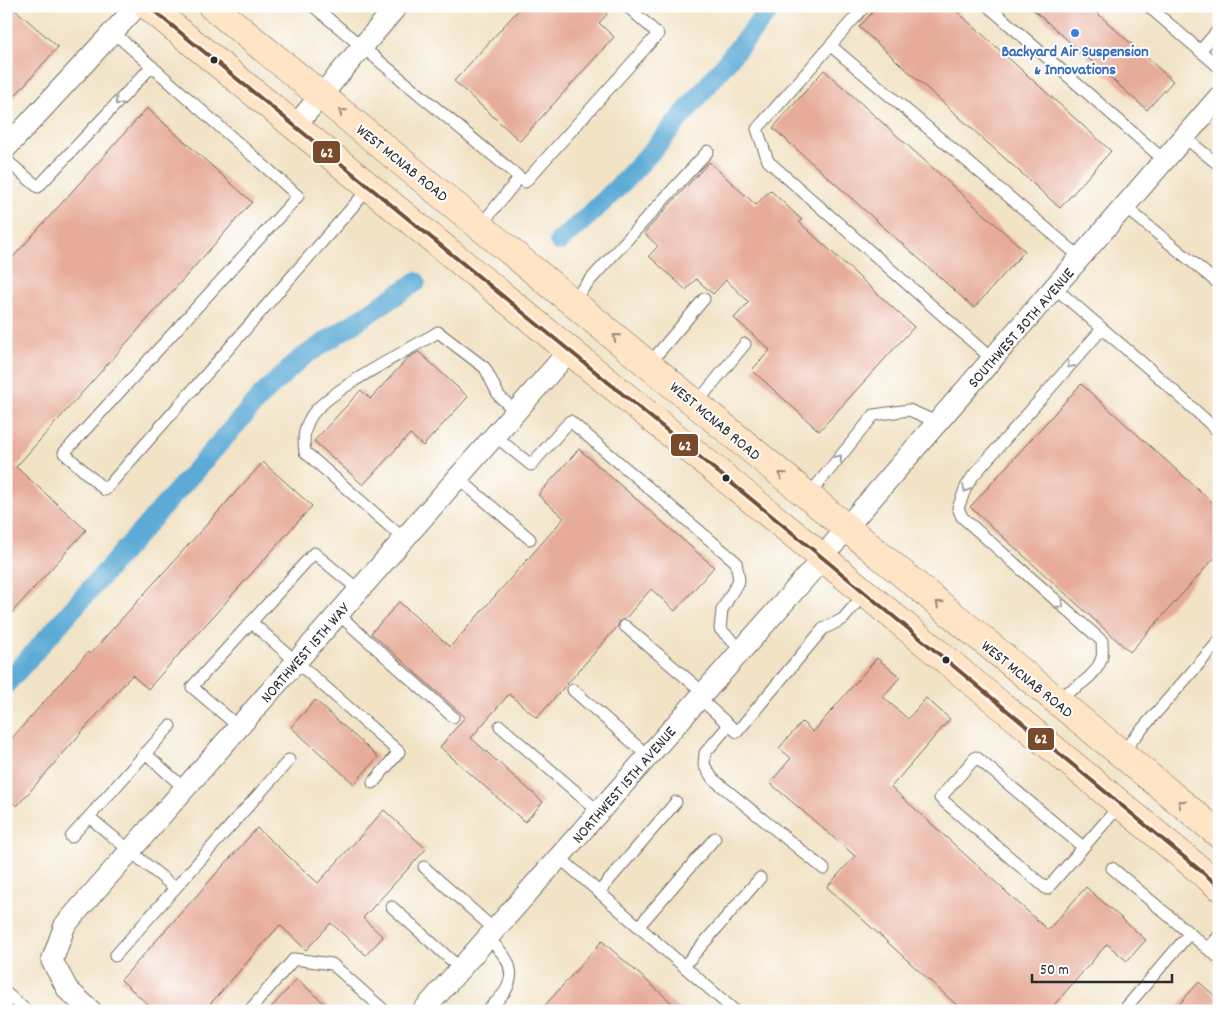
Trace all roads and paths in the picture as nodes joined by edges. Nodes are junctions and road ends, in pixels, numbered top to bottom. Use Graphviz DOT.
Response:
graph roads {
  1 [pos="137,6"];
  2 [pos="148,6"];
  3 [pos="212,6"];
  4 [pos="313,6"];
  5 [pos="397,6"];
  6 [pos="627,6"];
  7 [pos="865,6"];
  8 [pos="988,6"];
  9 [pos="1148,6"];
  10 [pos="1219,29"];
  11 [pos="113,32"];
  12 [pos="362,46"];
  13 [pos="831,46"];
  14 [pos="1200,51"];
  15 [pos="152,66"];
  16 [pos="1219,67"];
  17 [pos="320,94"];
  18 [pos="1219,97"];
  19 [pos="295,126"];
  20 [pos="1184,137"];
  21 [pos="6,148"];
  22 [pos="708,151"];
  23 [pos="6,160"];
  24 [pos="1164,160"];
  25 [pos="1219,165"];
  26 [pos="520,178"];
  27 [pos="370,187"];
  28 [pos="1124,206"];
  29 [pos="480,226"];
  30 [pos="1080,257"];
  31 [pos="1219,284"];
  32 [pos="1054,287"];
  33 [pos="704,299"];
  34 [pos="572,300"];
  35 [pos="1102,329"];
  36 [pos="745,344"];
  37 [pos="569,351"];
  38 [pos="992,359"];
  39 [pos="649,364"];
  40 [pos="696,404"];
  41 [pos="516,412"];
  42 [pos="937,422"];
  43 [pos="1219,432"];
  44 [pos="495,436"];
  45 [pos="458,478"];
  46 [pos="808,496"];
  47 [pos="846,528"];
  48 [pos="404,539"];
  49 [pos="530,539"];
  50 [pos="823,558"];
  51 [pos="359,590"];
  52 [pos="865,593"];
  53 [pos="338,614"];
  54 [pos="251,622"];
  55 [pos="625,626"];
  56 [pos="1219,641"];
  57 [pos="742,650"];
  58 [pos="296,662"];
  59 [pos="573,690"];
  60 [pos="702,696"];
  61 [pos="1054,698"];
  62 [pos="453,717"];
  63 [pos="729,724"];
  64 [pos="170,726"];
  65 [pos="239,726"];
  66 [pos="500,726"];
  67 [pos="145,753"];
  68 [pos="1121,753"];
  69 [pos="648,756"];
  70 [pos="288,760"];
  71 [pos="373,783"];
  72 [pos="185,789"];
  73 [pos="676,802"];
  74 [pos="1120,805"];
  75 [pos="599,812"];
  76 [pos="89,817"];
  77 [pos="1219,834"];
  78 [pos="71,837"];
  79 [pos="715,838"];
  80 [pos="1083,847"];
  81 [pos="129,852"];
  82 [pos="559,857"];
  83 [pos="424,867"];
  84 [pos="1112,868"];
  85 [pos="824,869"];
  86 [pos="760,878"];
  87 [pos="1219,886"];
  88 [pos="175,888"];
  89 [pos="599,892"];
  90 [pos="392,907"];
  91 [pos="639,926"];
  92 [pos="491,934"];
  93 [pos="1190,934"];
  94 [pos="1219,936"];
  95 [pos="1208,949"];
  96 [pos="114,956"];
  97 [pos="1219,958"];
  98 [pos="684,966"];
  99 [pos="461,969"];
  100 [pos="6,994"];
  101 [pos="27,1011"];
  102 [pos="91,1011"];
  103 [pos="249,1011"];
  104 [pos="385,1011"];
  105 [pos="423,1011"];
  106 [pos="487,1011"];
  107 [pos="735,1011"];
  108 [pos="1123,1011"];
  1 -- 11 [label="street"];
  2 -- 19 [label="main road"];
  3 -- 17 [label="main road, WEST MCNAB ROAD"];
  4 -- 12 [label="lane"];
  5 -- 12 [label="street"];
  6 -- 26 [label="lane"];
  7 -- 13 [label="lane"];
  8 -- 24 [label="lane"];
  9 -- 14 [label="lane"];
  10 -- 14 [label="lane"];
  11 -- 15 [label="lane"];
  11 -- 21 [label="street"];
  12 -- 17 [label="street"];
  12 -- 26 [label="lane"];
  13 -- 30 [label="lane"];
  13 -- 38 [label="lane"];
  14 -- 16 [label="lane"];
  15 -- 23 [label="lane, one-way"];
  15 -- 27 [label="lane"];
  17 -- 19 [label="street"];
  29 -- 17 [label="main road, WEST MCNAB ROAD, one-way"];
  18 -- 20 [label="street, SOUTHWEST 30TH AVENUE"];
  19 -- 27 [label="main road"];
  20 -- 24 [label="street, SOUTHWEST 30TH AVENUE"];
  20 -- 25 [label="lane"];
  22 -- 34 [label="lane"];
  24 -- 28 [label="street, SOUTHWEST 30TH AVENUE"];
  26 -- 29 [label="lane"];
  27 -- 37 [label="main road"];
  28 -- 30 [label="street, SOUTHWEST 30TH AVENUE"];
  28 -- 31 [label="lane"];
  29 -- 34 [label="main road, WEST MCNAB ROAD"];
  30 -- 32 [label="street, SOUTHWEST 30TH AVENUE"];
  32 -- 35 [label="lane"];
  32 -- 38 [label="street, SOUTHWEST 30TH AVENUE"];
  33 -- 39 [label="lane"];
  39 -- 34 [label="main road, WEST MCNAB ROAD, one-way"];
  35 -- 43 [label="lane"];
  35 -- 61 [label="lane, one-way"];
  36 -- 40 [label="lane"];
  37 -- 41 [label="street, NORTHWEST 15TH WAY"];
  37 -- 50 [label="main road"];
  38 -- 42 [label="street, SOUTHWEST 30TH AVENUE"];
  39 -- 40 [label="main road, WEST MCNAB ROAD"];
  46 -- 40 [label="main road, WEST MCNAB ROAD, one-way"];
  41 -- 44 [label="street, NORTHWEST 15TH WAY"];
  41 -- 48 [label="lane"];
  46 -- 42 [label="lane, one-way"];
  42 -- 47 [label="street, SOUTHWEST 30TH AVENUE"];
  44 -- 45 [label="street, NORTHWEST 15TH WAY"];
  44 -- 57 [label="lane"];
  45 -- 48 [label="street, NORTHWEST 15TH WAY"];
  45 -- 49 [label="lane"];
  46 -- 47 [label="main road, WEST MCNAB ROAD"];
  47 -- 50 [label="street, SOUTHWEST 30TH AVENUE"];
  61 -- 47 [label="main road, WEST MCNAB ROAD, one-way"];
  48 -- 51 [label="street, NORTHWEST 15TH WAY"];
  50 -- 52 [label="main road"];
  50 -- 57 [label="street, NORTHWEST 15TH AVENUE"];
  51 -- 53 [label="street, NORTHWEST 15TH WAY"];
  51 -- 54 [label="lane"];
  52 -- 63 [label="lane"];
  52 -- 74 [label="main road"];
  53 -- 58 [label="street, NORTHWEST 15TH WAY"];
  53 -- 62 [label="lane"];
  54 -- 58 [label="lane"];
  54 -- 65 [label="lane"];
  55 -- 60 [label="lane"];
  56 -- 68 [label="lane"];
  57 -- 60 [label="street, NORTHWEST 15TH AVENUE"];
  58 -- 65 [label="street, NORTHWEST 15TH WAY"];
  58 -- 71 [label="lane"];
  59 -- 69 [label="lane"];
  60 -- 63 [label="lane"];
  60 -- 69 [label="street, NORTHWEST 15TH AVENUE"];
  61 -- 68 [label="main road, WEST MCNAB ROAD"];
  63 -- 85 [label="lane"];
  64 -- 67 [label="lane"];
  65 -- 72 [label="street, NORTHWEST 15TH WAY"];
  66 -- 75 [label="lane"];
  67 -- 72 [label="lane"];
  67 -- 76 [label="lane"];
  77 -- 68 [label="main road, WEST MCNAB ROAD, one-way"];
  69 -- 75 [label="street, NORTHWEST 15TH AVENUE"];
  70 -- 88 [label="lane"];
  72 -- 81 [label="street, NORTHWEST 15TH WAY"];
  73 -- 89 [label="lane"];
  74 -- 80 [label="lane"];
  74 -- 87 [label="main road"];
  75 -- 82 [label="street, NORTHWEST 15TH AVENUE"];
  76 -- 78 [label="lane"];
  76 -- 81 [label="lane"];
  79 -- 91 [label="lane"];
  80 -- 80 [label="lane"];
  81 -- 88 [label="lane"];
  81 -- 102 [label="street, NORTHWEST 15TH WAY"];
  82 -- 89 [label="lane"];
  82 -- 92 [label="street, NORTHWEST 15TH AVENUE"];
  83 -- 92 [label="lane"];
  84 -- 93 [label="lane"];
  86 -- 98 [label="lane"];
  88 -- 96 [label="lane"];
  89 -- 91 [label="lane"];
  90 -- 99 [label="lane"];
  91 -- 98 [label="lane"];
  92 -- 99 [label="street, NORTHWEST 15TH AVENUE"];
  92 -- 106 [label="lane"];
  93 -- 95 [label="lane"];
  93 -- 108 [label="lane"];
  94 -- 95 [label="lane"];
  95 -- 97 [label="lane"];
  98 -- 107 [label="lane"];
  99 -- 105 [label="street, NORTHWEST 15TH AVENUE"];
  100 -- 101 [label="lane"];
  103 -- 104 [label="lane"];
}
